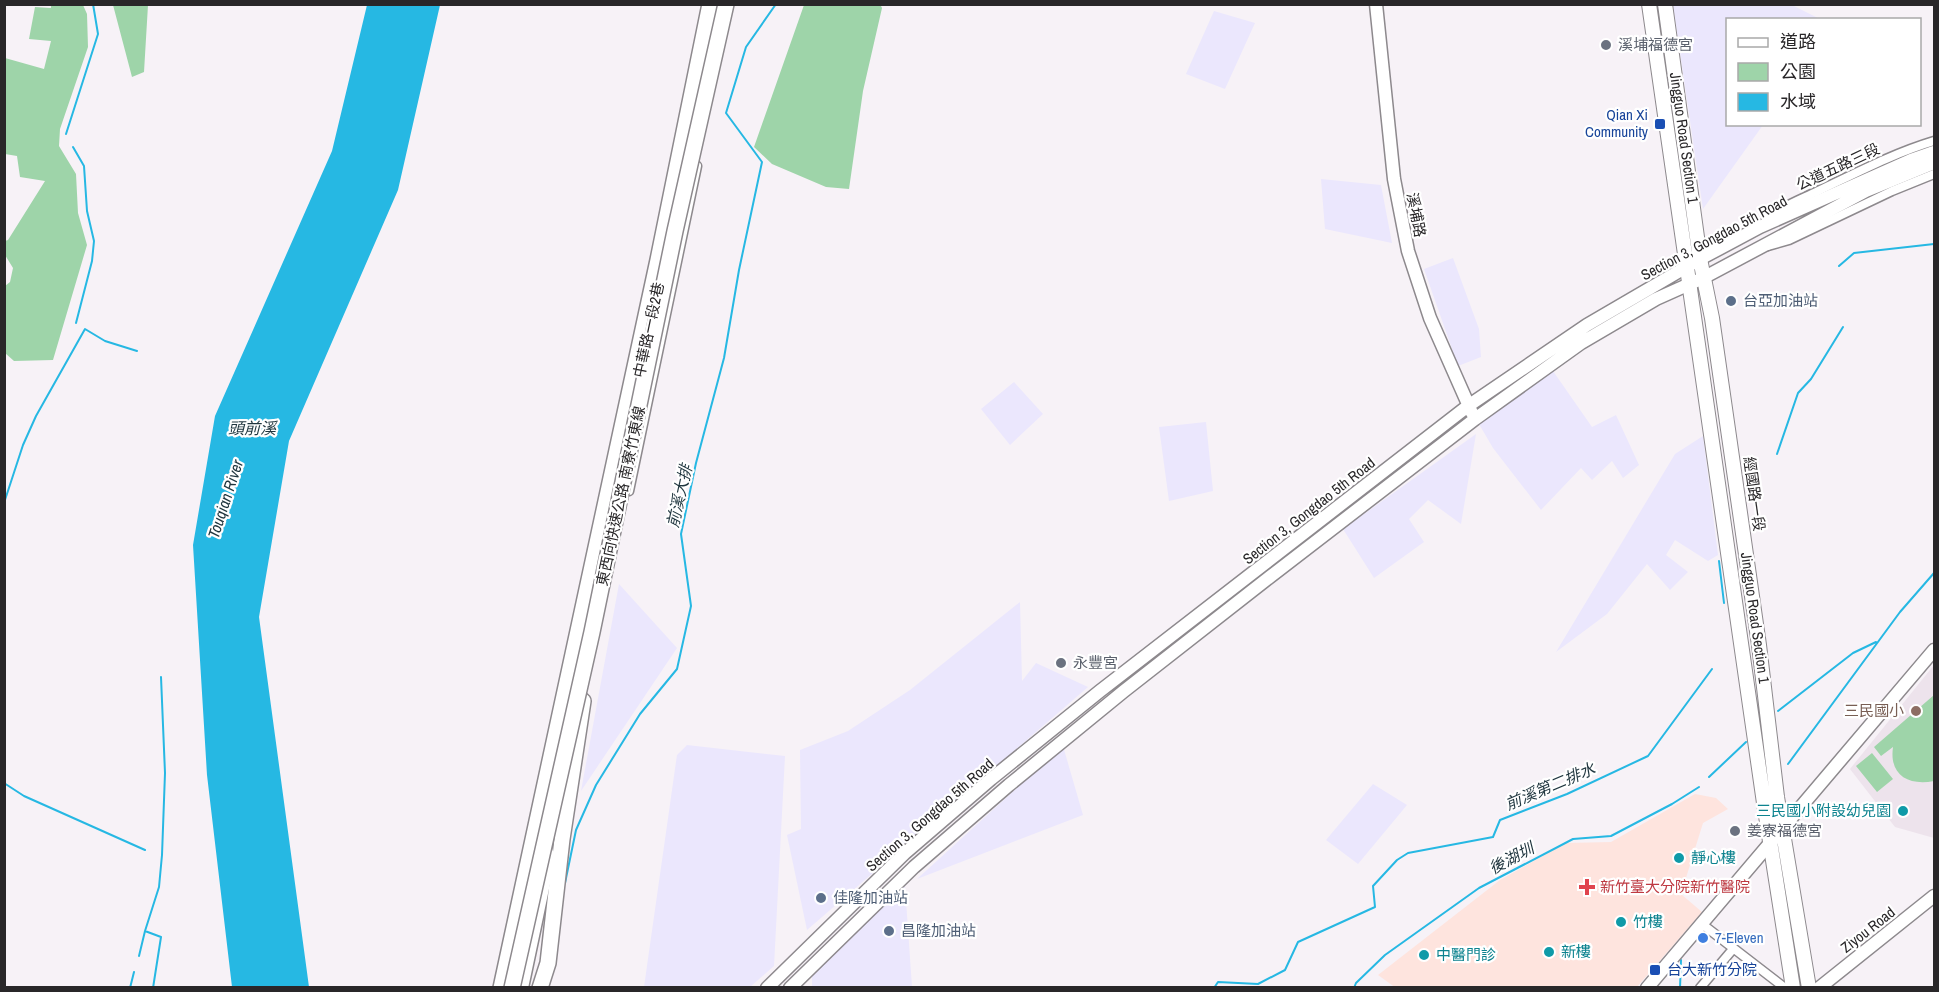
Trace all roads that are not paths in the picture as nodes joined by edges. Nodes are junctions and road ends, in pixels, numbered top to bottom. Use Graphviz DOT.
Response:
graph roads {
  1 [pos="710,4"];
  2 [pos="726,4"];
  3 [pos="731,4"];
  4 [pos="1376,4"];
  5 [pos="1649,4"];
  6 [pos="1665,4"];
  7 [pos="1935,141"];
  8 [pos="1935,152"];
  9 [pos="1935,163"];
  10 [pos="1935,174"];
  11 [pos="1760,227"];
  12 [pos="1764,247"];
  13 [pos="1700,260"];
  14 [pos="1686,268"];
  15 [pos="1703,278"];
  16 [pos="1689,285"];
  17 [pos="1468,406"];
  18 [pos="1475,419"];
  19 [pos="1935,650"];
  20 [pos="591,661"];
  21 [pos="583,701"];
  22 [pos="571,713"];
  23 [pos="1783,828"];
  24 [pos="1770,845"];
  25 [pos="1935,896"];
  26 [pos="833,924"];
  27 [pos="1702,924"];
  28 [pos="843,936"];
  29 [pos="1733,949"];
  30 [pos="501,987"];
  31 [pos="512,987"];
  32 [pos="524,987"];
  33 [pos="540,987"];
  34 [pos="767,987"];
  35 [pos="789,987"];
  36 [pos="1647,987"];
  37 [pos="1700,987"];
  38 [pos="1785,987"];
  39 [pos="1793,987"];
  40 [pos="1809,987"];
  41 [pos="1820,987"];
  1 -- 30 [label="highway, 東西向快速公路 南寮竹東線"];
  2 -- 31 [label="highway, 東西向快速公路 南寮竹東線, bridge"];
  3 -- 20 [label="street, 中華路一段2巷"];
  4 -- 17 [label="street, 溪埔路"];
  5 -- 14 [label="main road, Jingguo Road Section 1"];
  6 -- 13 [label="main road, 經國路一段"];
  7 -- 11 [label="street, 公道五路三段"];
  8 -- 11 [label="street, Section 3, Gongdao 5th Road"];
  9 -- 12 [label="street, Section 3, Gongdao 5th Road"];
  10 -- 12 [label="street"];
  11 -- 13 [label="street, Section 3, Gongdao 5th Road"];
  12 -- 15 [label="street, Section 3, Gongdao 5th Road"];
  13 -- 14 [label="street, Section 3, Gongdao 5th Road"];
  13 -- 15 [label="main road, 經國路一段"];
  14 -- 16 [label="main road, Jingguo Road Section 1"];
  14 -- 17 [label="street, Section 3, Gongdao 5th Road"];
  15 -- 16 [label="street, Section 3, Gongdao 5th Road"];
  15 -- 23 [label="main road, 經國路一段"];
  16 -- 18 [label="street, Section 3, Gongdao 5th Road"];
  16 -- 24 [label="main road, Jingguo Road Section 1"];
  17 -- 18 [label="street, 溪埔路"];
  17 -- 26 [label="street, Section 3, Gongdao 5th Road"];
  18 -- 28 [label="street, Section 3, Gongdao 5th Road"];
  19 -- 23 [label="street"];
  20 -- 21 [label="street, 中華路一段2巷"];
  20 -- 22 [label="street, 中華路一段2巷"];
  21 -- 22 [label="street"];
  21 -- 33 [label="highway"];
  22 -- 32 [label="street, 中華路一段2巷"];
  23 -- 24 [label="street"];
  23 -- 40 [label="main road, 經國路一段"];
  24 -- 27 [label="street"];
  24 -- 39 [label="main road, Jingguo Road Section 1"];
  25 -- 41 [label="street, Ziyou Road"];
  26 -- 28 [label="street"];
  26 -- 34 [label="street, Section 3, Gongdao 5th Road"];
  27 -- 29 [label="street"];
  27 -- 36 [label="street"];
  28 -- 35 [label="street, Section 3, Gongdao 5th Road"];
  29 -- 37 [label="street"];
  29 -- 38 [label="street"];
}
